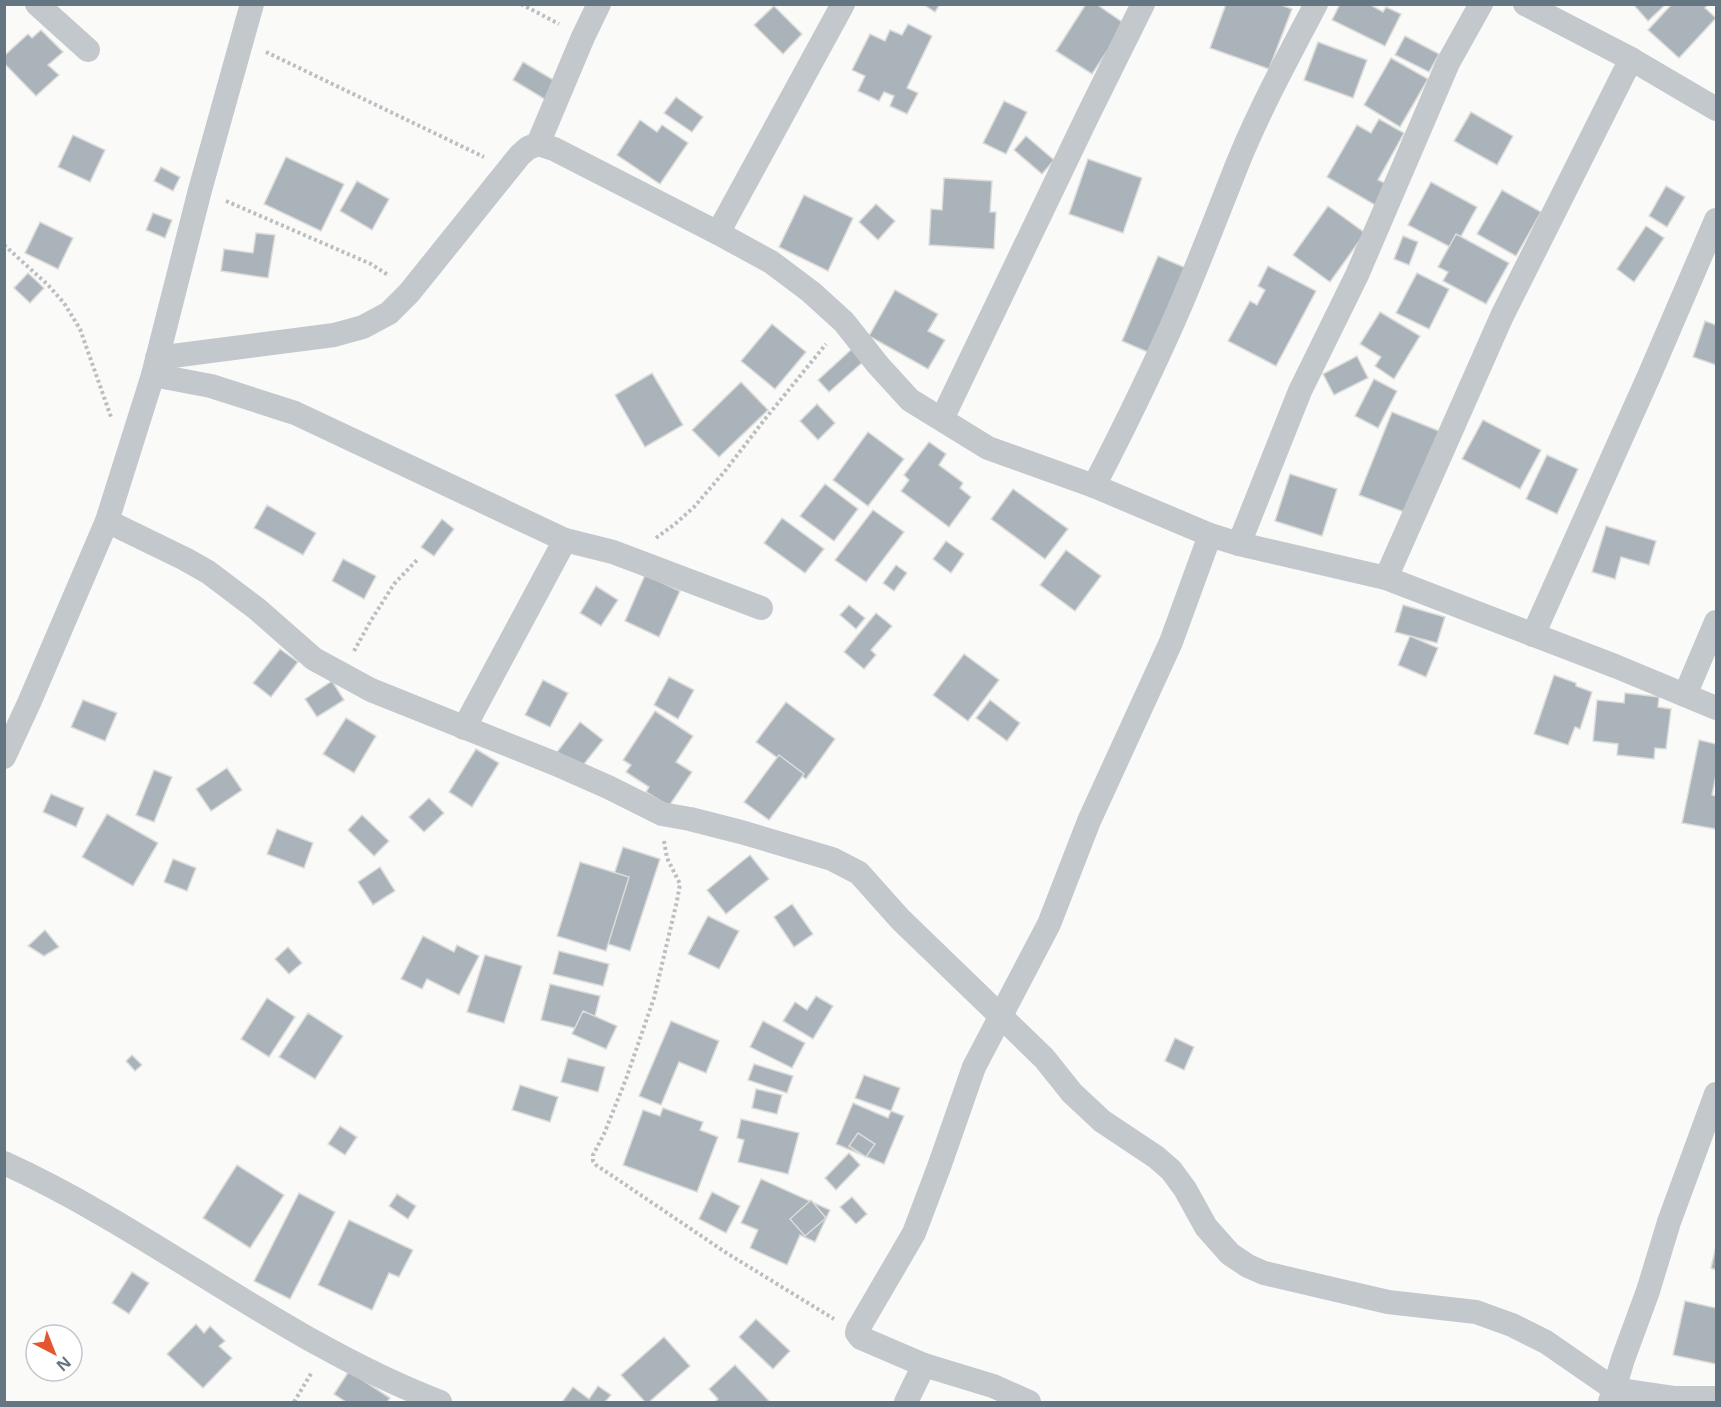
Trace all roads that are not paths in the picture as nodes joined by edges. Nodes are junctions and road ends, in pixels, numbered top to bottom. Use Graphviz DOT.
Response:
graph roads {
  1 [pos="37,4"];
  2 [pos="252,4"];
  3 [pos="599,4"];
  4 [pos="843,4"];
  5 [pos="1143,4"];
  6 [pos="1316,4"];
  7 [pos="1481,4"];
  8 [pos="1525,4"];
  9 [pos="88,50"];
  10 [pos="1631,59"];
  11 [pos="1716,109"];
  12 [pos="538,144"];
  13 [pos="1716,220"];
  14 [pos="718,233"];
  15 [pos="155,367"];
  16 [pos="942,419"];
  17 [pos="1094,486"];
  18 [pos="107,520"];
  19 [pos="1210,535"];
  20 [pos="564,540"];
  21 [pos="1239,544"];
  22 [pos="1386,578"];
  23 [pos="760,608"];
  24 [pos="1716,622"];
  25 [pos="1533,635"];
  26 [pos="1684,695"];
  27 [pos="1716,708"];
  28 [pos="464,728"];
  29 [pos="4,757"];
  30 [pos="1001,1017"];
  31 [pos="1716,1094"];
  32 [pos="4,1162"];
  33 [pos="924,1365"];
  34 [pos="405,1396"];
  35 [pos="1612,1396"];
  36 [pos="1716,1398"];
  37 [pos="440,1402"];
  38 [pos="906,1402"];
  39 [pos="1029,1402"];
  1 -- 9 [label="street"];
  2 -- 15 [label="street"];
  3 -- 12 [label="street"];
  4 -- 14 [label="street"];
  5 -- 16 [label="street"];
  6 -- 17 [label="street"];
  7 -- 21 [label="street"];
  8 -- 10 [label="street"];
  10 -- 11 [label="street"];
  10 -- 22 [label="street"];
  12 -- 14 [label="street"];
  12 -- 15 [label="street"];
  13 -- 25 [label="street"];
  14 -- 16 [label="street"];
  15 -- 18 [label="street"];
  15 -- 20 [label="street"];
  16 -- 17 [label="street"];
  17 -- 19 [label="street"];
  18 -- 28 [label="street"];
  18 -- 29 [label="street"];
  19 -- 21 [label="street"];
  19 -- 30 [label="street"];
  20 -- 23 [label="street"];
  20 -- 28 [label="street"];
  21 -- 22 [label="street"];
  22 -- 25 [label="street"];
  24 -- 26 [label="street"];
  25 -- 26 [label="street"];
  26 -- 27 [label="street"];
  28 -- 30 [label="street"];
  30 -- 33 [label="street"];
  30 -- 35 [label="street"];
  31 -- 35 [label="street"];
  32 -- 34 [label="street"];
  33 -- 38 [label="street"];
  33 -- 39 [label="street"];
  34 -- 37 [label="street"];
  35 -- 36 [label="street"];
}
